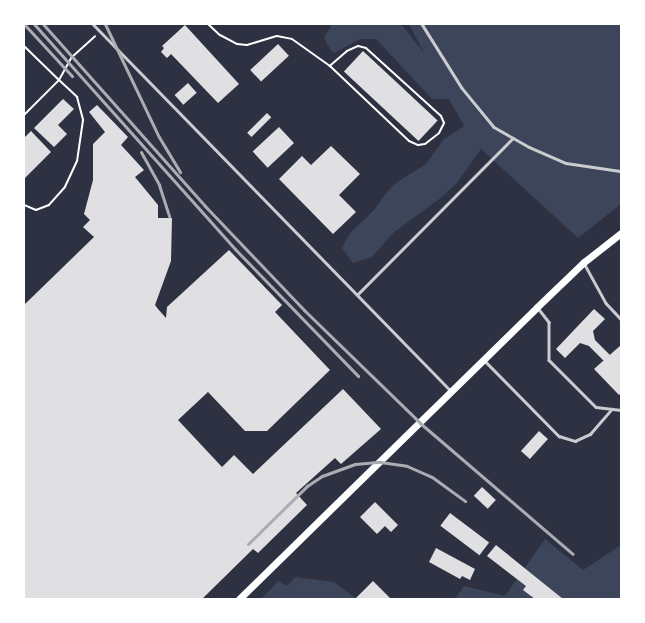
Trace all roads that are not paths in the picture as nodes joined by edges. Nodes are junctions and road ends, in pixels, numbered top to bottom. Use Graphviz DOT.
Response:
graph roads {
  1 [pos="93,24"];
  2 [pos="422,24"];
  3 [pos="513,138"];
  4 [pos="621,171"];
  5 [pos="621,233"];
  6 [pos="584,262"];
  7 [pos="357,295"];
  8 [pos="537,307"];
  9 [pos="621,319"];
  10 [pos="484,360"];
  11 [pos="451,392"];
  12 [pos="612,409"];
  13 [pos="621,410"];
  14 [pos="239,599"];
  1 -- 7 [label="lane"];
  2 -- 3 [label="lane"];
  3 -- 4 [label="lane"];
  3 -- 7 [label="lane"];
  5 -- 6 [label="main road"];
  6 -- 8 [label="main road"];
  6 -- 9 [label="lane"];
  7 -- 11 [label="lane"];
  8 -- 10 [label="main road"];
  8 -- 12 [label="lane"];
  10 -- 11 [label="main road"];
  10 -- 12 [label="lane"];
  11 -- 14 [label="main road"];
  12 -- 13 [label="lane"];
}
